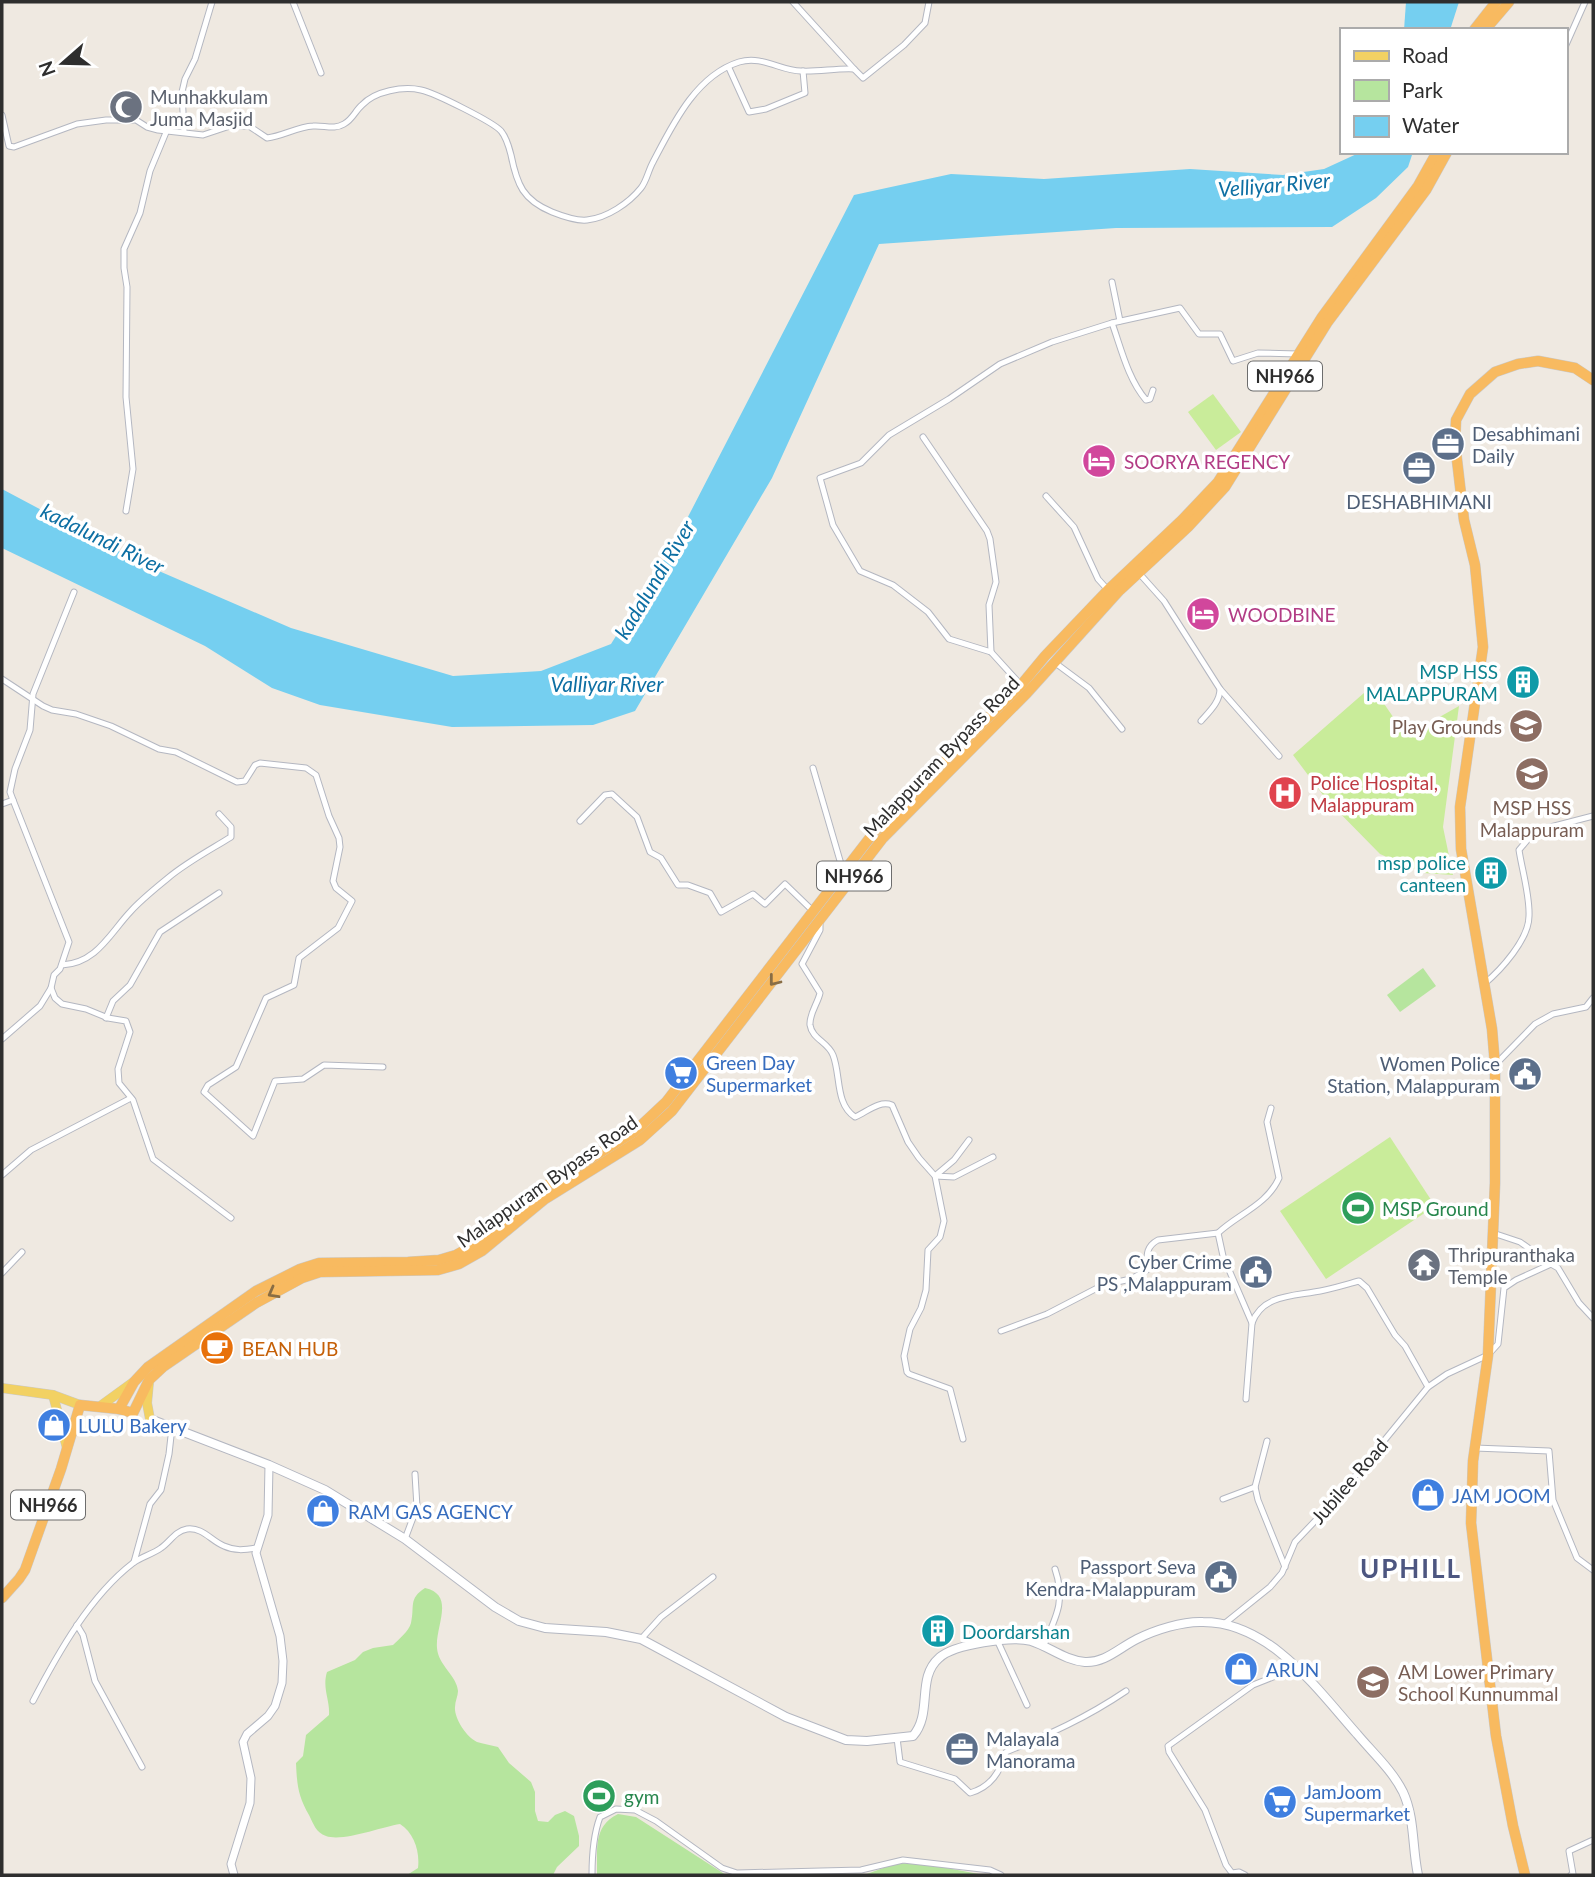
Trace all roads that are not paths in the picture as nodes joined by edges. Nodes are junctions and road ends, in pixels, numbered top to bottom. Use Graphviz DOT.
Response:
graph roads {
  1 [pos="212,2"];
  2 [pos="293,2"];
  3 [pos="793,2"];
  4 [pos="929,2"];
  5 [pos="1496,2"];
  6 [pos="1509,2"];
  7 [pos="1586,2"];
  8 [pos="1476,28"];
  9 [pos="1487,28"];
  10 [pos="1567,43"];
  11 [pos="729,68"];
  12 [pos="854,69"];
  13 [pos="803,71"];
  14 [pos="321,73"];
  15 [pos="2,114"];
  16 [pos="167,131"];
  17 [pos="184,132"];
  18 [pos="1436,154"];
  19 [pos="1446,154"];
  20 [pos="1112,282"];
  21 [pos="1120,321"];
  22 [pos="1112,323"];
  23 [pos="1298,354"];
  24 [pos="1593,380"];
  25 [pos="1153,390"];
  26 [pos="923,437"];
  27 [pos="1046,496"];
  28 [pos="126,511"];
  29 [pos="1138,572"];
  30 [pos="1108,590"];
  31 [pos="75,592"];
  32 [pos="991,652"];
  33 [pos="1054,662"];
  34 [pos="2,679"];
  35 [pos="1021,685"];
  36 [pos="1220,689"];
  37 [pos="33,701"];
  38 [pos="1201,721"];
  39 [pos="1122,729"];
  40 [pos="1279,756"];
  41 [pos="813,768"];
  42 [pos="13,800"];
  43 [pos="2,804"];
  44 [pos="219,814"];
  45 [pos="1593,816"];
  46 [pos="580,821"];
  47 [pos="843,871"];
  48 [pos="219,893"];
  49 [pos="817,917"];
  50 [pos="62,965"];
  51 [pos="1484,984"];
  52 [pos="51,988"];
  53 [pos="1593,998"];
  54 [pos="106,1018"];
  55 [pos="2,1038"];
  56 [pos="1495,1065"];
  57 [pos="383,1067"];
  58 [pos="131,1098"];
  59 [pos="1271,1108"];
  60 [pos="969,1140"];
  61 [pos="993,1157"];
  62 [pos="2,1175"];
  63 [pos="935,1176"];
  64 [pos="231,1218"];
  65 [pos="1218,1233"];
  66 [pos="1493,1233"];
  67 [pos="22,1252"];
  68 [pos="1551,1264"];
  69 [pos="2,1273"];
  70 [pos="1593,1318"];
  71 [pos="1252,1323"];
  72 [pos="1001,1331"];
  73 [pos="1488,1355"];
  74 [pos="149,1380"];
  75 [pos="134,1382"];
  76 [pos="1427,1387"];
  77 [pos="2,1388"];
  78 [pos="53,1395"];
  79 [pos="1246,1399"];
  80 [pos="80,1405"];
  81 [pos="99,1406"];
  82 [pos="119,1409"];
  83 [pos="132,1413"];
  84 [pos="150,1419"];
  85 [pos="172,1427"];
  86 [pos="963,1439"];
  87 [pos="1268,1441"];
  88 [pos="67,1448"];
  89 [pos="1475,1448"];
  90 [pos="269,1465"];
  91 [pos="415,1474"];
  92 [pos="1255,1488"];
  93 [pos="1223,1499"];
  94 [pos="405,1539"];
  95 [pos="256,1549"];
  96 [pos="134,1562"];
  97 [pos="1285,1567"];
  98 [pos="1055,1569"];
  99 [pos="1593,1570"];
  100 [pos="713,1577"];
  101 [pos="2,1598"];
  102 [pos="1224,1624"];
  103 [pos="77,1626"];
  104 [pos="641,1639"];
  105 [pos="998,1642"];
  106 [pos="1043,1647"];
  107 [pos="1298,1667"];
  108 [pos="1126,1691"];
  109 [pos="33,1701"];
  110 [pos="1027,1705"];
  111 [pos="897,1738"];
  112 [pos="142,1767"];
  113 [pos="1593,1840"];
  114 [pos="1229,1874"];
  115 [pos="234,1875"];
  116 [pos="592,1875"];
  117 [pos="1001,1875"];
  118 [pos="1245,1875"];
  119 [pos="1418,1875"];
  120 [pos="1525,1875"];
  121 [pos="1571,1875"];
  1 -- 17 [label="street"];
  2 -- 14 [label="street"];
  3 -- 12 [label="street"];
  4 -- 12 [label="street"];
  5 -- 8 [label="highway"];
  6 -- 9 [label="highway"];
  7 -- 10 [label="street"];
  11 -- 13 [label="street"];
  11 -- 13 [label="street"];
  11 -- 17 [label="street"];
  12 -- 13 [label="street"];
  15 -- 16 [label="street"];
  16 -- 17 [label="street"];
  16 -- 28 [label="street"];
  18 -- 23 [label="highway, Malappuram Bypass Road / NH966"];
  19 -- 29 [label="highway, Malappuram Bypass Road / NH966"];
  20 -- 21 [label="street"];
  21 -- 22 [label="street"];
  21 -- 23 [label="street"];
  22 -- 25 [label="street"];
  22 -- 32 [label="street"];
  23 -- 30 [label="highway, Malappuram Bypass Road / NH966"];
  24 -- 51 [label="highway"];
  26 -- 32 [label="street"];
  27 -- 30 [label="street"];
  29 -- 33 [label="highway, Malappuram Bypass Road / NH966"];
  29 -- 36 [label="street"];
  30 -- 35 [label="highway, Malappuram Bypass Road / NH966"];
  31 -- 37 [label="street"];
  32 -- 35 [label="street"];
  33 -- 39 [label="street"];
  33 -- 49 [label="highway, Malappuram Bypass Road / NH966"];
  34 -- 37 [label="street"];
  35 -- 47 [label="highway, Malappuram Bypass Road / NH966"];
  36 -- 38 [label="street"];
  36 -- 40 [label="street"];
  37 -- 42 [label="street"];
  37 -- 57 [label="street"];
  41 -- 47 [label="street"];
  42 -- 43 [label="street"];
  42 -- 50 [label="street"];
  44 -- 50 [label="street"];
  45 -- 51 [label="street"];
  46 -- 49 [label="street"];
  47 -- 49 [label="highway, Malappuram Bypass Road / NH966"];
  48 -- 54 [label="street"];
  49 -- 63 [label="street"];
  49 -- 74 [label="highway, Malappuram Bypass Road / NH966, one-way"];
  49 -- 75 [label="highway, Malappuram Bypass Road / NH966"];
  50 -- 52 [label="street"];
  51 -- 56 [label="highway"];
  52 -- 54 [label="street"];
  52 -- 55 [label="street"];
  53 -- 56 [label="street"];
  54 -- 58 [label="street"];
  56 -- 66 [label="highway"];
  58 -- 62 [label="street"];
  58 -- 64 [label="street"];
  59 -- 65 [label="street"];
  60 -- 63 [label="street"];
  61 -- 63 [label="street"];
  63 -- 86 [label="street"];
  65 -- 71 [label="street"];
  65 -- 72 [label="street"];
  66 -- 68 [label="street"];
  66 -- 73 [label="highway"];
  67 -- 69 [label="street"];
  68 -- 70 [label="street"];
  68 -- 73 [label="street"];
  71 -- 76 [label="street"];
  71 -- 79 [label="street"];
  73 -- 76 [label="street, Jubilee Road"];
  73 -- 89 [label="highway"];
  74 -- 83 [label="highway, Malappuram Bypass Road / NH966"];
  74 -- 84 [label="main road"];
  75 -- 81 [label="main road"];
  75 -- 82 [label="highway, Malappuram Bypass Road / NH966"];
  76 -- 97 [label="street, Jubilee Road"];
  77 -- 78 [label="main road"];
  78 -- 80 [label="main road"];
  78 -- 88 [label="main road"];
  80 -- 81 [label="highway"];
  80 -- 88 [label="highway, NH966"];
  81 -- 82 [label="highway"];
  82 -- 83 [label="highway"];
  83 -- 84 [label="main road"];
  84 -- 85 [label="main road"];
  85 -- 90 [label="main road"];
  85 -- 96 [label="street"];
  87 -- 92 [label="street"];
  88 -- 101 [label="highway, NH966"];
  89 -- 99 [label="street"];
  89 -- 120 [label="highway"];
  90 -- 94 [label="main road"];
  90 -- 95 [label="street"];
  91 -- 94 [label="street"];
  92 -- 93 [label="street"];
  92 -- 97 [label="street"];
  94 -- 104 [label="main road"];
  95 -- 96 [label="street"];
  95 -- 115 [label="street"];
  96 -- 103 [label="street"];
  97 -- 102 [label="street, Jubilee Road"];
  98 -- 106 [label="street"];
  100 -- 104 [label="street"];
  102 -- 106 [label="main road"];
  102 -- 107 [label="main road"];
  103 -- 109 [label="street"];
  103 -- 112 [label="street"];
  104 -- 111 [label="main road"];
  105 -- 106 [label="main road"];
  105 -- 110 [label="street"];
  105 -- 111 [label="main road"];
  107 -- 114 [label="street"];
  107 -- 119 [label="main road"];
  108 -- 111 [label="street"];
  113 -- 121 [label="street"];
  114 -- 118 [label="street"];
  116 -- 117 [label="street"];
}
